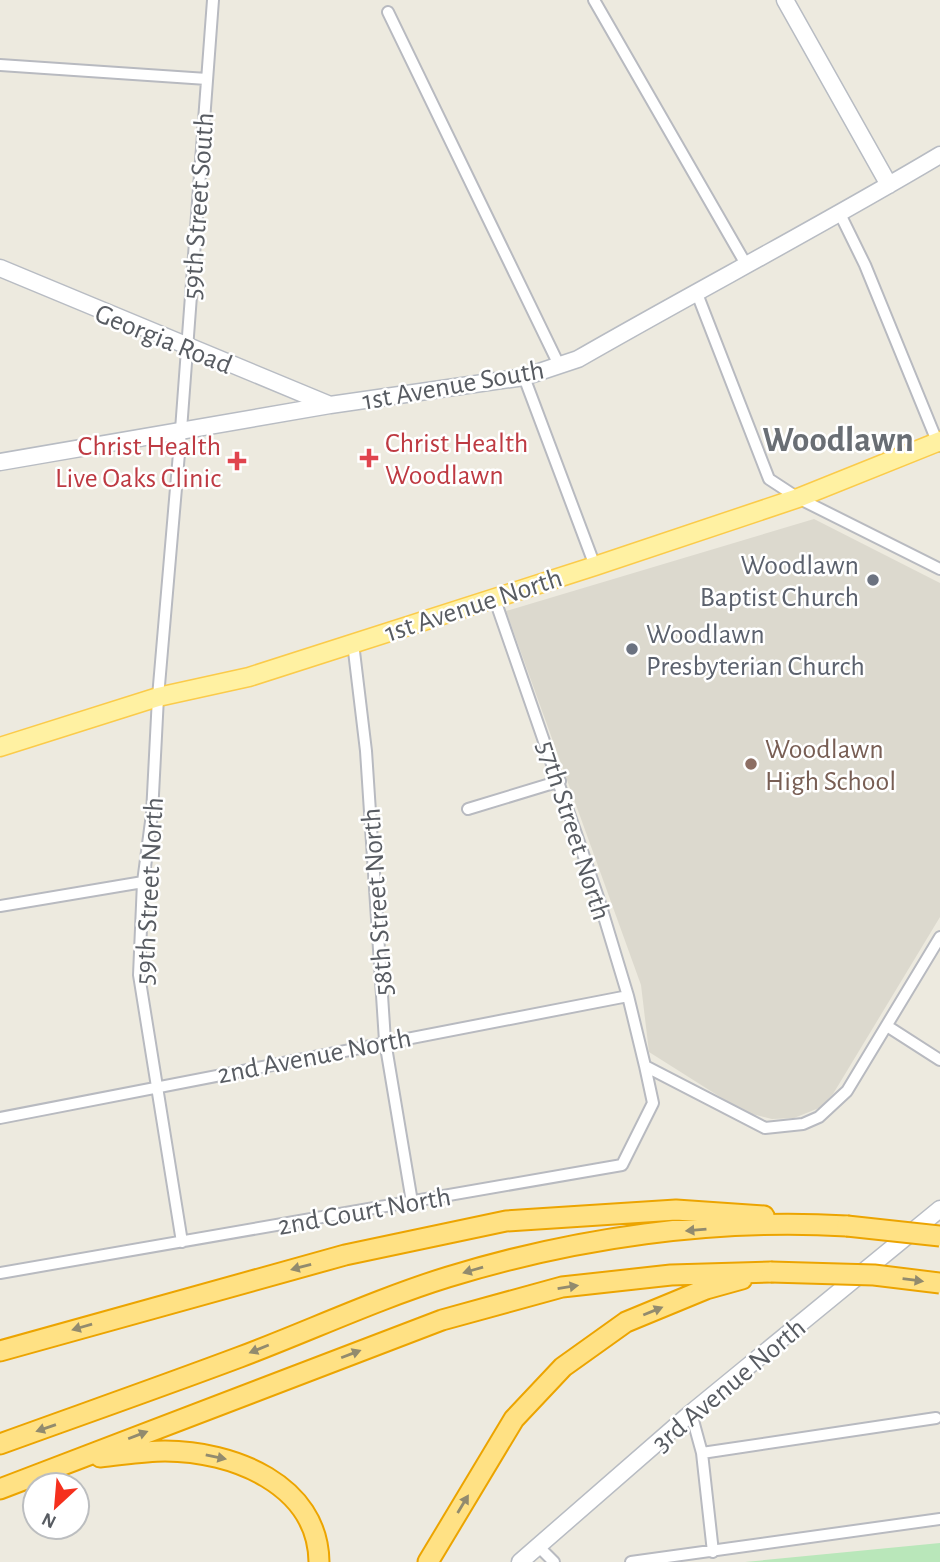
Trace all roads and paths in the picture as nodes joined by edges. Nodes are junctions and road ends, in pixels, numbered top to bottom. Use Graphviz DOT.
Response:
graph roads {
  1 [pos="213,0"];
  2 [pos="594,0"];
  3 [pos="785,0"];
  4 [pos="388,12"];
  5 [pos="0,65"];
  6 [pos="207,79"];
  7 [pos="940,155"];
  8 [pos="889,185"];
  9 [pos="840,214"];
  10 [pos="747,266"];
  11 [pos="0,268"];
  12 [pos="696,291"];
  13 [pos="187,347"];
  14 [pos="559,365"];
  15 [pos="524,377"];
  16 [pos="330,405"];
  17 [pos="181,430"];
  18 [pos="939,444"];
  19 [pos="0,462"];
  20 [pos="798,498"];
  21 [pos="172,538"];
  22 [pos="595,566"];
  23 [pos="940,569"];
  24 [pos="494,597"];
  25 [pos="353,643"];
  26 [pos="158,697"];
  27 [pos="0,747"];
  28 [pos="560,781"];
  29 [pos="468,809"];
  30 [pos="143,881"];
  31 [pos="0,906"];
  32 [pos="940,937"];
  33 [pos="628,996"];
  34 [pos="887,1026"];
  35 [pos="384,1041"];
  36 [pos="940,1059"];
  37 [pos="645,1066"];
  38 [pos="157,1087"];
  39 [pos="0,1118"];
  40 [pos="412,1202"];
  41 [pos="940,1209"];
  42 [pos="813,1224"];
  43 [pos="940,1236"];
  44 [pos="182,1242"];
  45 [pos="771,1272"];
  46 [pos="0,1273"];
  47 [pos="940,1283"];
  48 [pos="39,1340"];
  49 [pos="0,1343"];
  50 [pos="0,1350"];
  51 [pos="691,1413"];
  52 [pos="936,1418"];
  53 [pos="0,1444"];
  54 [pos="702,1453"];
  55 [pos="75,1459"];
  56 [pos="0,1489"];
  57 [pos="940,1519"];
  58 [pos="538,1546"];
  59 [pos="713,1552"];
  60 [pos="319,1562"];
  61 [pos="428,1562"];
  62 [pos="520,1562"];
  63 [pos="554,1562"];
  64 [pos="631,1562"];
  1 -- 6 [label="street, 59th Street South"];
  2 -- 10 [label="street"];
  3 -- 8 [label="street"];
  4 -- 14 [label="street"];
  5 -- 6 [label="street"];
  6 -- 13 [label="street, 59th Street South"];
  7 -- 8 [label="street, 1st Avenue South"];
  8 -- 9 [label="street, 1st Avenue South"];
  9 -- 10 [label="street, 1st Avenue South"];
  9 -- 18 [label="street"];
  10 -- 12 [label="street, 1st Avenue South"];
  11 -- 13 [label="street, Georgia Road"];
  12 -- 14 [label="street, 1st Avenue South"];
  12 -- 20 [label="street"];
  13 -- 16 [label="street, Georgia Road"];
  13 -- 17 [label="street, 59th Street South"];
  14 -- 15 [label="street, 1st Avenue South"];
  15 -- 16 [label="street, 1st Avenue South"];
  15 -- 22 [label="street"];
  16 -- 17 [label="street, 1st Avenue South"];
  17 -- 19 [label="street, 1st Avenue South"];
  17 -- 21 [label="street, 59th Street South"];
  18 -- 20 [label="main road, 1st Avenue North"];
  20 -- 22 [label="main road, 1st Avenue North"];
  20 -- 23 [label="street"];
  21 -- 26 [label="street, 59th Street North"];
  22 -- 24 [label="main road, 1st Avenue North"];
  24 -- 25 [label="main road, 1st Avenue North"];
  24 -- 28 [label="street, 57th Street North"];
  25 -- 26 [label="main road, 1st Avenue North"];
  25 -- 35 [label="street, 58th Street North"];
  26 -- 27 [label="main road, 1st Avenue North"];
  26 -- 30 [label="street, 59th Street North"];
  28 -- 29 [label="street"];
  28 -- 33 [label="street, 57th Street North"];
  30 -- 31 [label="street"];
  30 -- 38 [label="street, 59th Street North"];
  32 -- 34 [label="street"];
  33 -- 35 [label="street, 2nd Avenue North"];
  33 -- 37 [label="street, 57th Street North"];
  34 -- 36 [label="street"];
  34 -- 37 [label="street"];
  35 -- 38 [label="street, 2nd Avenue North"];
  35 -- 40 [label="street, 58th Street North"];
  37 -- 40 [label="street, 2nd Court North"];
  38 -- 39 [label="street, 2nd Avenue North"];
  38 -- 44 [label="street, 59th Street North"];
  40 -- 44 [label="street, 2nd Court North"];
  41 -- 51 [label="street, 3rd Avenue North"];
  42 -- 43 [label="highway, bridge"];
  42 -- 48 [label="highway, one-way"];
  42 -- 53 [label="highway, one-way"];
  44 -- 46 [label="street, 2nd Court North"];
  45 -- 47 [label="highway, one-way, bridge"];
  55 -- 45 [label="highway, one-way"];
  61 -- 45 [label="highway, one-way"];
  48 -- 49 [label="highway"];
  48 -- 50 [label="highway"];
  51 -- 54 [label="street"];
  51 -- 58 [label="street, 3rd Avenue North"];
  52 -- 54 [label="street"];
  54 -- 59 [label="street"];
  55 -- 56 [label="highway"];
  55 -- 60 [label="highway, one-way"];
  57 -- 59 [label="street"];
  58 -- 62 [label="street, 3rd Avenue North"];
  58 -- 63 [label="street"];
  59 -- 64 [label="street"];
}
